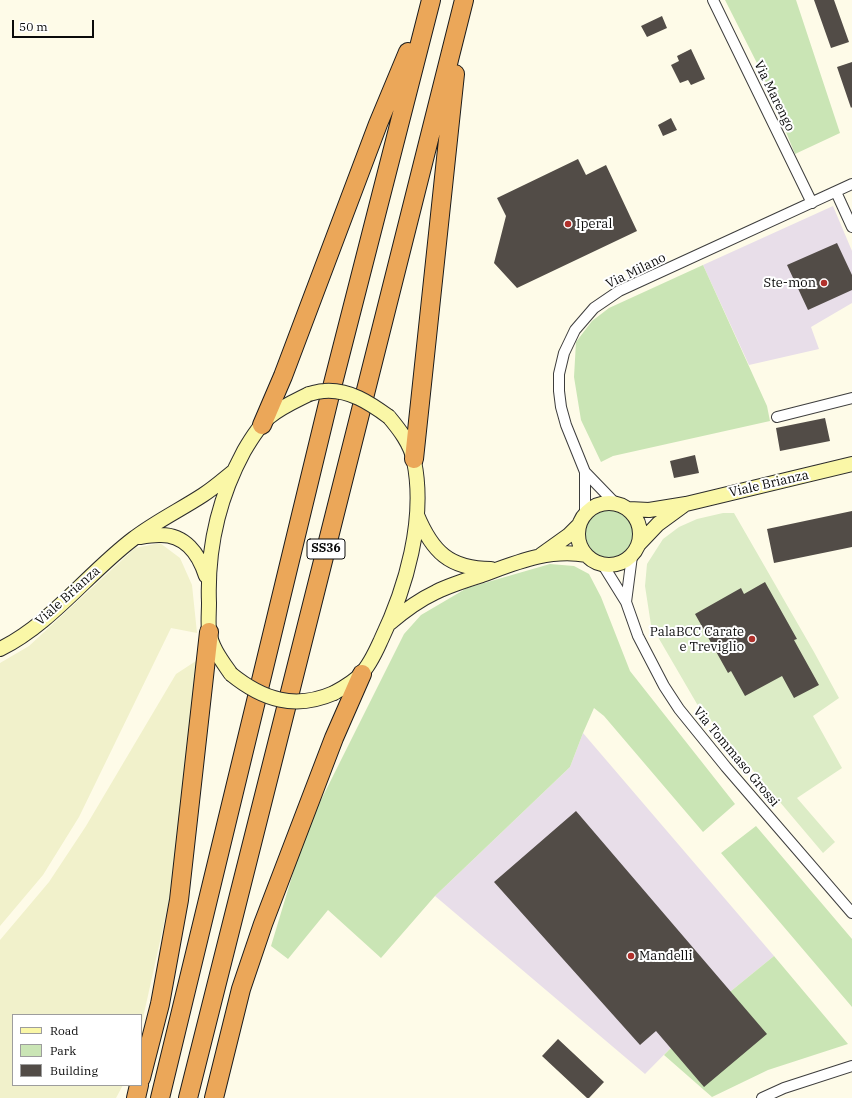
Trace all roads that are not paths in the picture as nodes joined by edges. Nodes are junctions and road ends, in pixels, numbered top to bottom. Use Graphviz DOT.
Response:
graph roads {
  1 [pos="431,0"];
  2 [pos="713,0"];
  3 [pos="462,4"];
  4 [pos="852,184"];
  5 [pos="836,192"];
  6 [pos="812,203"];
  7 [pos="852,227"];
  8 [pos="852,398"];
  9 [pos="777,417"];
  10 [pos="262,425"];
  11 [pos="414,459"];
  12 [pos="852,464"];
  13 [pos="235,470"];
  14 [pos="585,472"];
  15 [pos="614,502"];
  16 [pos="686,504"];
  17 [pos="629,509"];
  18 [pos="585,512"];
  19 [pos="416,514"];
  20 [pos="578,526"];
  21 [pos="134,538"];
  22 [pos="635,550"];
  23 [pos="586,555"];
  24 [pos="538,556"];
  25 [pos="603,565"];
  26 [pos="499,569"];
  27 [pos="208,582"];
  28 [pos="626,602"];
  29 [pos="389,624"];
  30 [pos="209,632"];
  31 [pos="0,649"];
  32 [pos="362,674"];
  33 [pos="852,913"];
  34 [pos="852,1066"];
  35 [pos="142,1074"];
  36 [pos="139,1086"];
  37 [pos="136,1098"];
  38 [pos="160,1098"];
  39 [pos="188,1098"];
  40 [pos="214,1098"];
  41 [pos="762,1098"];
  1 -- 10 [label="highway"];
  1 -- 38 [label="highway, SS36"];
  2 -- 6 [label="street, Via Marengo"];
  3 -- 11 [label="highway"];
  3 -- 39 [label="highway, SS36"];
  4 -- 5 [label="street, Via Milano"];
  5 -- 6 [label="street, Via Milano"];
  5 -- 7 [label="street"];
  6 -- 14 [label="street, Via Milano"];
  8 -- 9 [label="street"];
  10 -- 11 [label="main road, bridge"];
  10 -- 13 [label="main road"];
  11 -- 19 [label="main road"];
  12 -- 16 [label="main road, Viale Brianza"];
  13 -- 21 [label="main road, Viale Brianza"];
  13 -- 27 [label="main road"];
  14 -- 15 [label="street, Via Milano"];
  14 -- 18 [label="street, Via Milano"];
  15 -- 17 [label="main road"];
  15 -- 18 [label="main road"];
  16 -- 17 [label="main road, Viale Brianza"];
  16 -- 22 [label="main road, Viale Brianza"];
  17 -- 22 [label="main road"];
  18 -- 20 [label="main road"];
  19 -- 26 [label="main road"];
  19 -- 29 [label="main road"];
  20 -- 23 [label="main road"];
  20 -- 24 [label="main road"];
  21 -- 27 [label="main road"];
  21 -- 31 [label="main road, Viale Brianza"];
  22 -- 25 [label="main road"];
  22 -- 28 [label="street, Via Tommaso Grossi"];
  23 -- 24 [label="main road"];
  23 -- 25 [label="main road"];
  24 -- 26 [label="main road"];
  25 -- 28 [label="street, Via Tommaso Grossi"];
  26 -- 29 [label="main road"];
  27 -- 30 [label="main road"];
  28 -- 33 [label="street, Via Tommaso Grossi"];
  29 -- 32 [label="main road"];
  30 -- 32 [label="main road, bridge"];
  30 -- 35 [label="highway"];
  32 -- 40 [label="highway"];
  34 -- 41 [label="street"];
  36 -- 37 [label="highway"];
}
